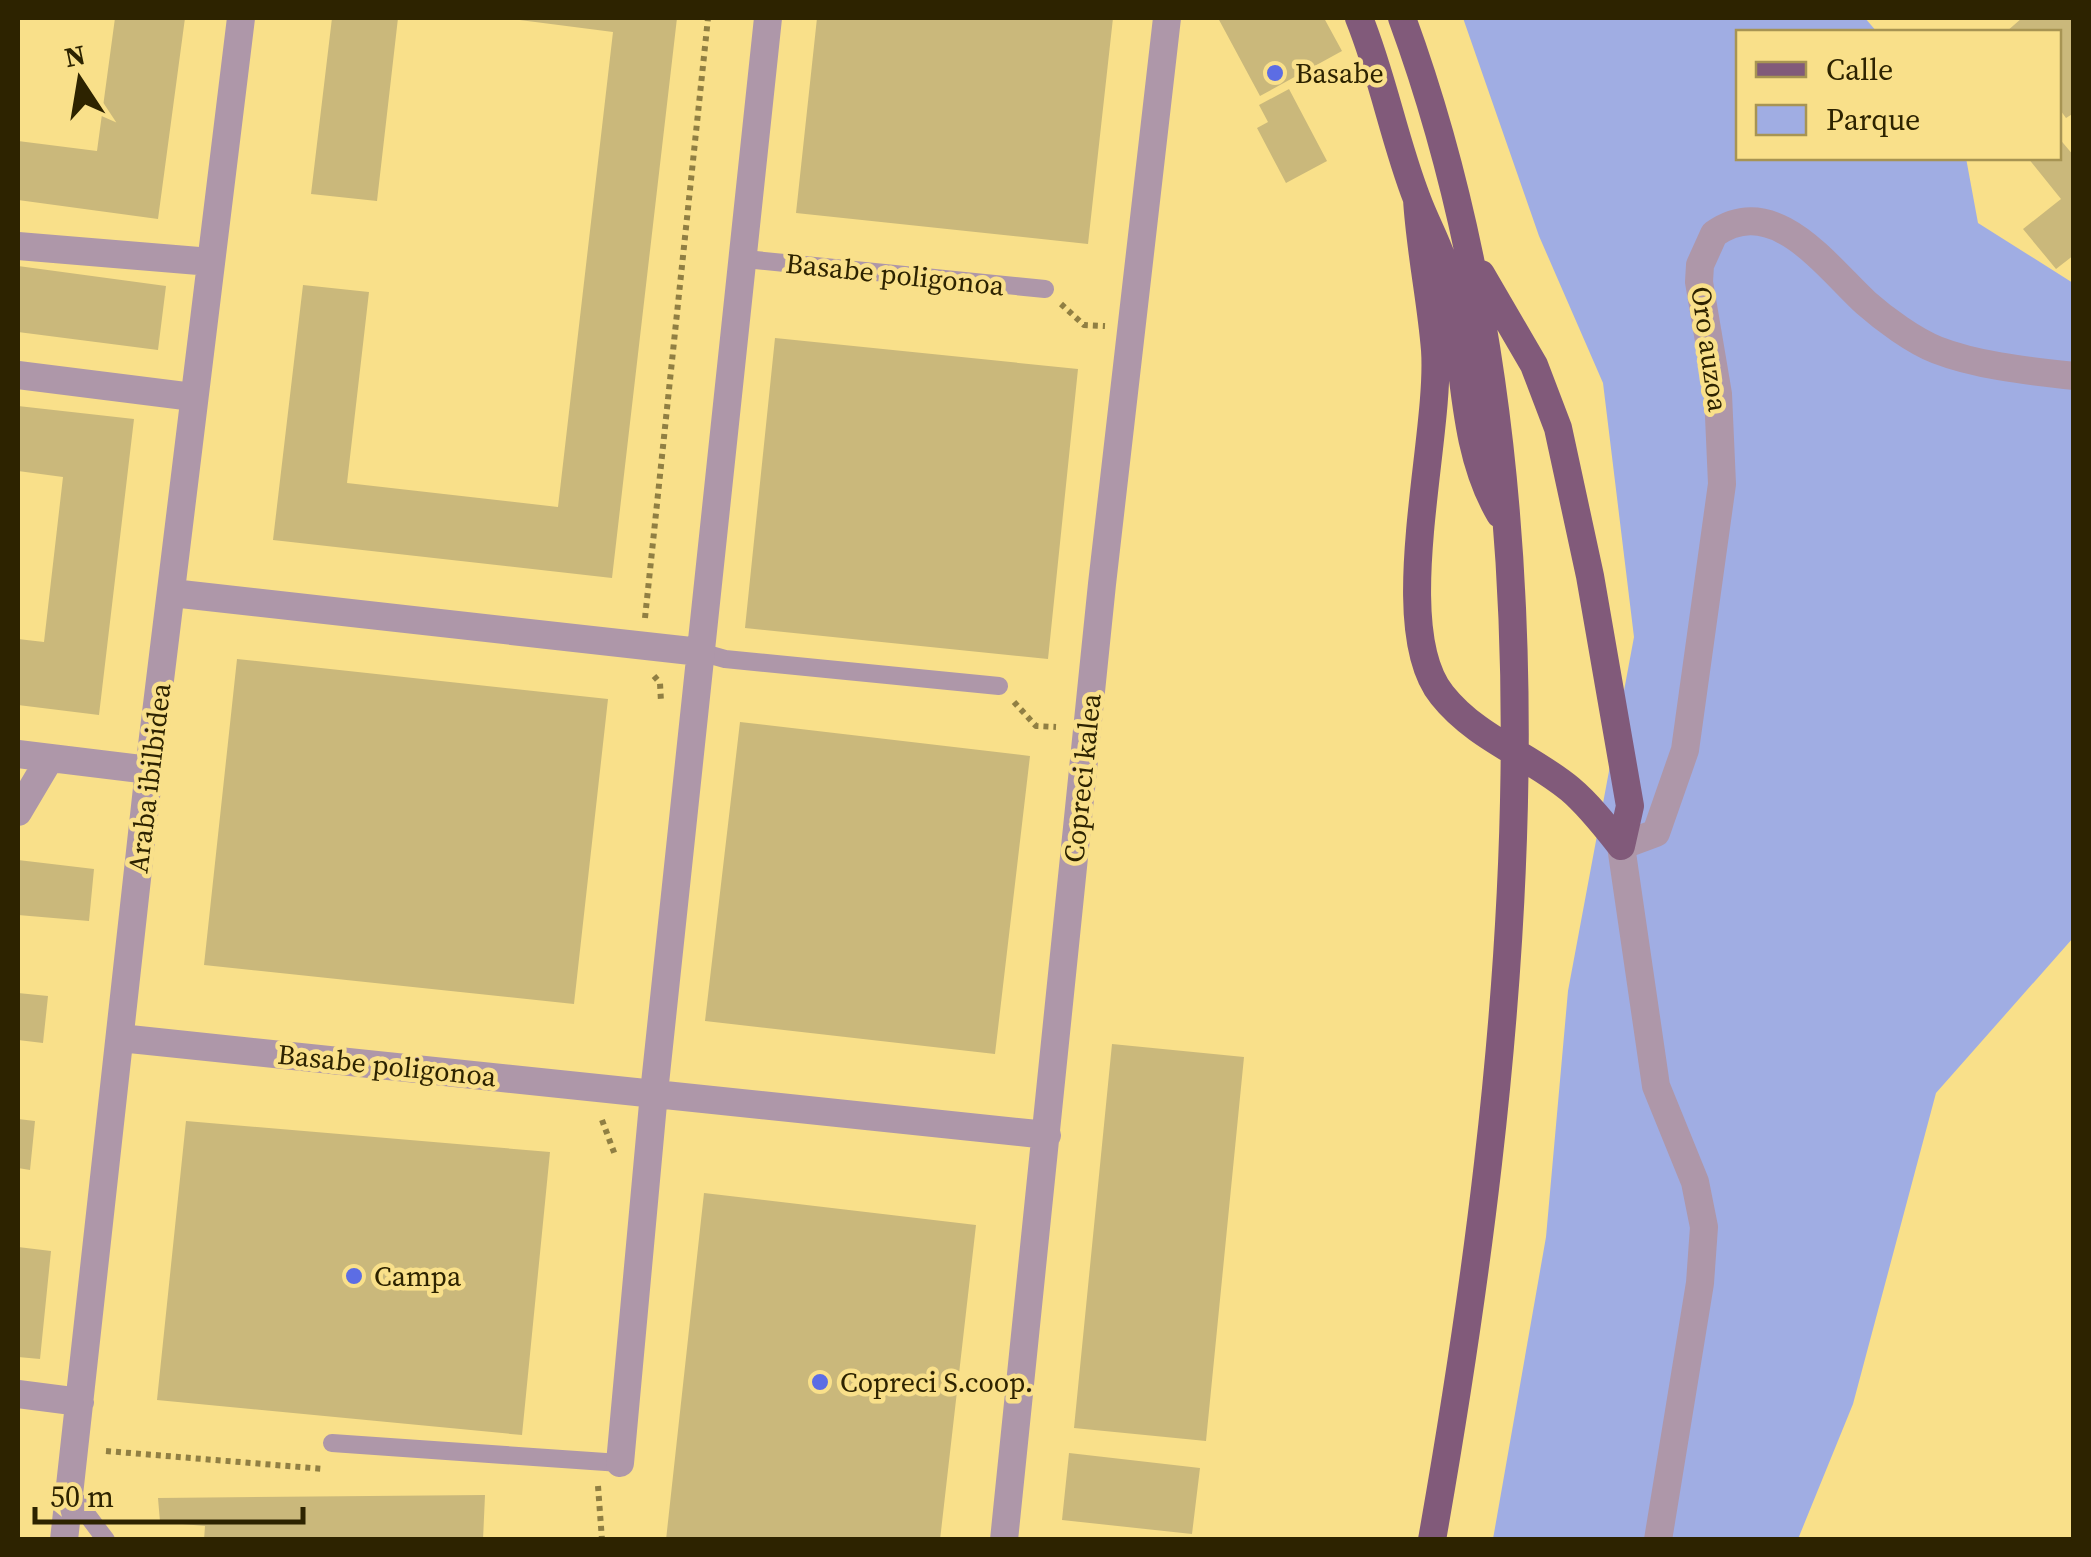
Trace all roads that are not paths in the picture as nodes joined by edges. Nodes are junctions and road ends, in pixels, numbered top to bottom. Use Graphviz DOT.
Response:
graph roads {
  1 [pos="240,18"];
  2 [pos="768,18"];
  3 [pos="1167,18"];
  4 [pos="1358,18"];
  5 [pos="1402,18"];
  6 [pos="1417,199"];
  7 [pos="18,246"];
  8 [pos="1470,255"];
  9 [pos="745,259"];
  10 [pos="211,262"];
  11 [pos="1045,289"];
  12 [pos="18,375"];
  13 [pos="2074,376"];
  14 [pos="193,397"];
  15 [pos="1508,528"];
  16 [pos="172,593"];
  17 [pos="700,652"];
  18 [pos="999,686"];
  19 [pos="18,754"];
  20 [pos="50,758"];
  21 [pos="149,770"];
  22 [pos="18,812"];
  23 [pos="1621,846"];
  24 [pos="120,1038"];
  25 [pos="654,1093"];
  26 [pos="1047,1136"];
  27 [pos="18,1394"];
  28 [pos="80,1402"];
  29 [pos="332,1443"];
  30 [pos="608,1462"];
  31 [pos="70,1492"];
  32 [pos="64,1540"];
  33 [pos="106,1540"];
  34 [pos="1004,1540"];
  35 [pos="1432,1540"];
  36 [pos="1658,1540"];
  1 -- 10 [label="street, Araba ibilbidea"];
  2 -- 9 [label="street, Basabe poligonoa"];
  3 -- 26 [label="street, Copreci kalea"];
  4 -- 6 [label="main road"];
  5 -- 8 [label="main road"];
  6 -- 15 [label="main road"];
  6 -- 23 [label="main road"];
  7 -- 10 [label="street"];
  8 -- 15 [label="main road"];
  8 -- 23 [label="main road"];
  9 -- 11 [label="lane, Basabe poligonoa"];
  9 -- 17 [label="street, Basabe poligonoa"];
  10 -- 14 [label="street, Araba ibilbidea"];
  12 -- 14 [label="street"];
  13 -- 23 [label="street, Oro auzoa"];
  14 -- 16 [label="street, Araba ibilbidea"];
  15 -- 35 [label="main road"];
  16 -- 17 [label="street"];
  16 -- 21 [label="street, Araba ibilbidea"];
  17 -- 18 [label="lane"];
  17 -- 25 [label="street, Basabe poligonoa"];
  19 -- 20 [label="street"];
  20 -- 21 [label="street"];
  20 -- 22 [label="street"];
  21 -- 24 [label="street, Araba ibilbidea"];
  23 -- 36 [label="street"];
  24 -- 25 [label="street, Basabe poligonoa"];
  24 -- 28 [label="street, Araba ibilbidea"];
  25 -- 26 [label="street, Basabe poligonoa"];
  25 -- 30 [label="street, Basabe poligonoa"];
  26 -- 34 [label="street, Copreci kalea"];
  27 -- 28 [label="street"];
  28 -- 31 [label="street, Araba ibilbidea"];
  29 -- 30 [label="lane"];
  31 -- 32 [label="street, Araba ibilbidea"];
  31 -- 33 [label="lane"];
}
